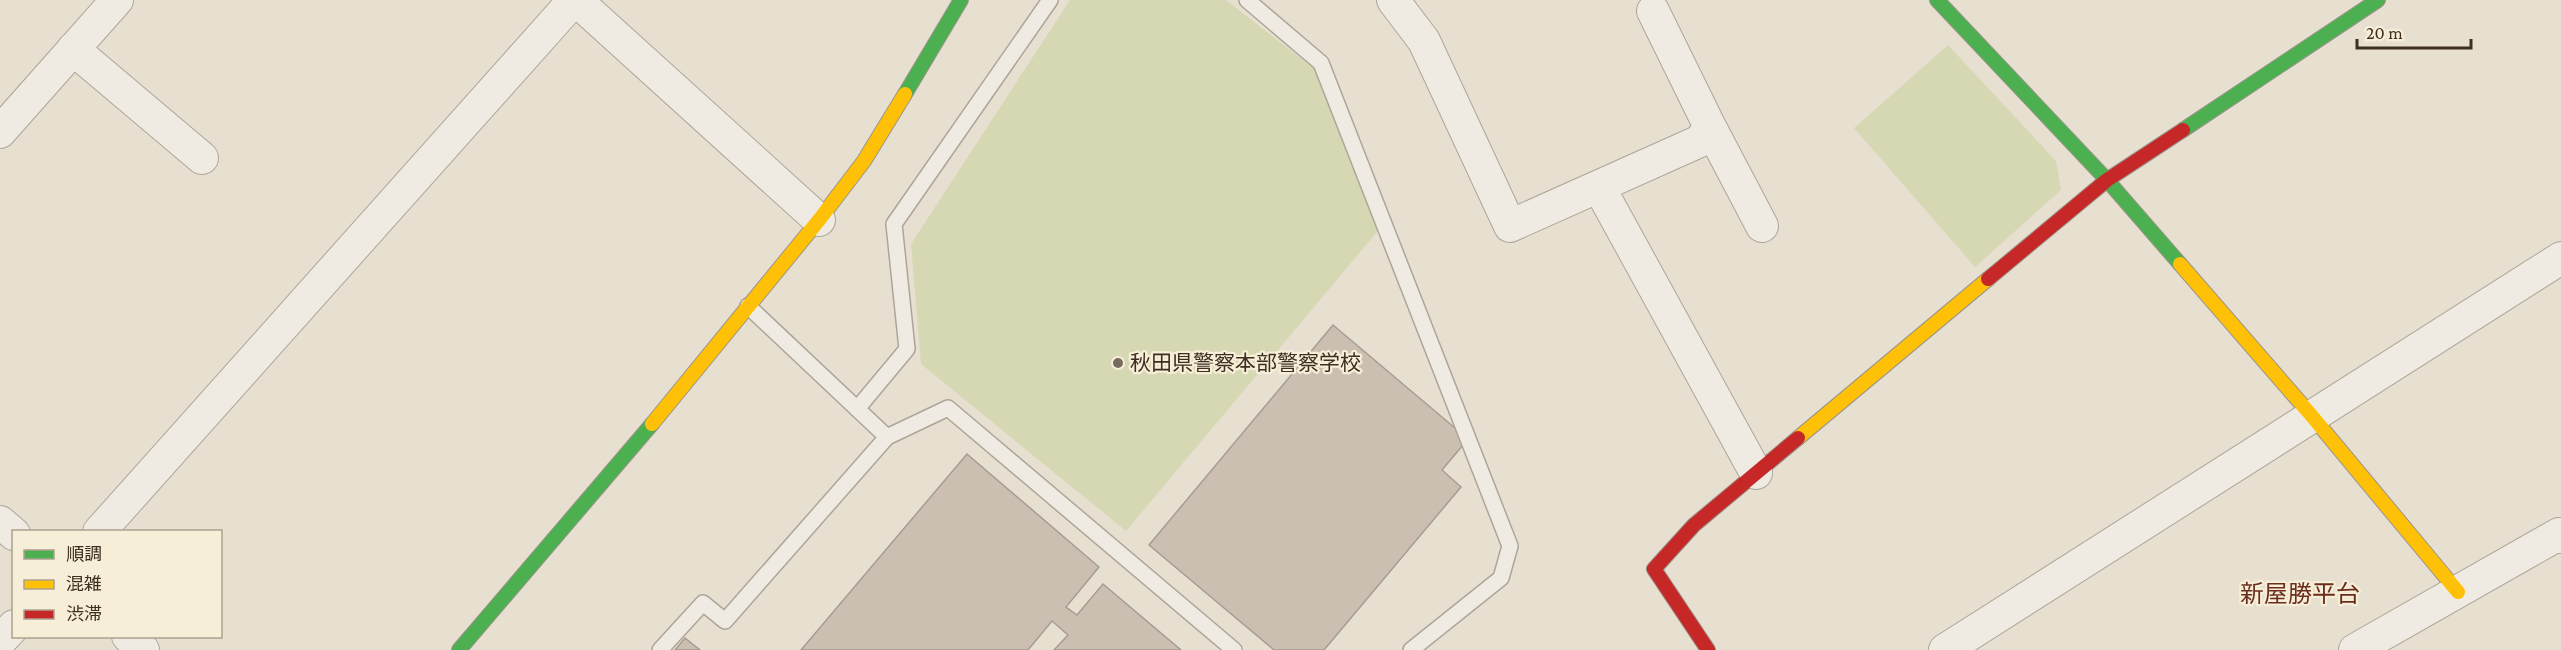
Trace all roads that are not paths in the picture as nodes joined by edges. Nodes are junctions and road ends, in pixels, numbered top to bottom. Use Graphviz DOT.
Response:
graph roads {
  1 [pos="117,0"];
  2 [pos="575,0"];
  3 [pos="961,0"];
  4 [pos="1050,0"];
  5 [pos="1248,0"];
  6 [pos="1393,0"];
  7 [pos="1937,0"];
  8 [pos="2378,0"];
  9 [pos="1653,11"];
  10 [pos="74,49"];
  11 [pos="1710,126"];
  12 [pos="0,132"];
  13 [pos="202,158"];
  14 [pos="2107,180"];
  15 [pos="1599,187"];
  16 [pos="819,220"];
  17 [pos="1762,226"];
  18 [pos="2561,258"];
  19 [pos="748,306"];
  20 [pos="857,409"];
  21 [pos="2311,415"];
  22 [pos="887,437"];
  23 [pos="1756,473"];
  24 [pos="0,522"];
  25 [pos="100,530"];
  26 [pos="12,532"];
  27 [pos="2561,537"];
  28 [pos="2458,592"];
  29 [pos="12,628"];
  30 [pos="130,638"];
  31 [pos="0,641"];
  32 [pos="467,647"];
  33 [pos="143,650"];
  34 [pos="660,650"];
  35 [pos="1234,650"];
  36 [pos="1411,650"];
  37 [pos="1708,650"];
  38 [pos="1945,650"];
  39 [pos="2355,650"];
  1 -- 10 [label="street"];
  2 -- 16 [label="street"];
  2 -- 25 [label="street"];
  3 -- 16 [label="street"];
  4 -- 20 [label="lane"];
  5 -- 36 [label="lane"];
  6 -- 15 [label="street"];
  7 -- 14 [label="street"];
  8 -- 14 [label="street"];
  9 -- 11 [label="street"];
  10 -- 12 [label="street"];
  10 -- 13 [label="street"];
  11 -- 15 [label="street"];
  11 -- 17 [label="street"];
  14 -- 21 [label="street"];
  14 -- 23 [label="street"];
  15 -- 23 [label="street"];
  16 -- 19 [label="street"];
  18 -- 21 [label="street"];
  19 -- 20 [label="lane"];
  19 -- 32 [label="street"];
  20 -- 22 [label="lane"];
  21 -- 28 [label="street"];
  21 -- 38 [label="street"];
  22 -- 34 [label="lane"];
  22 -- 35 [label="lane"];
  23 -- 37 [label="street"];
  24 -- 26 [label="street"];
  27 -- 28 [label="street"];
  28 -- 39 [label="street"];
  29 -- 31 [label="street"];
  30 -- 33 [label="street"];
}
